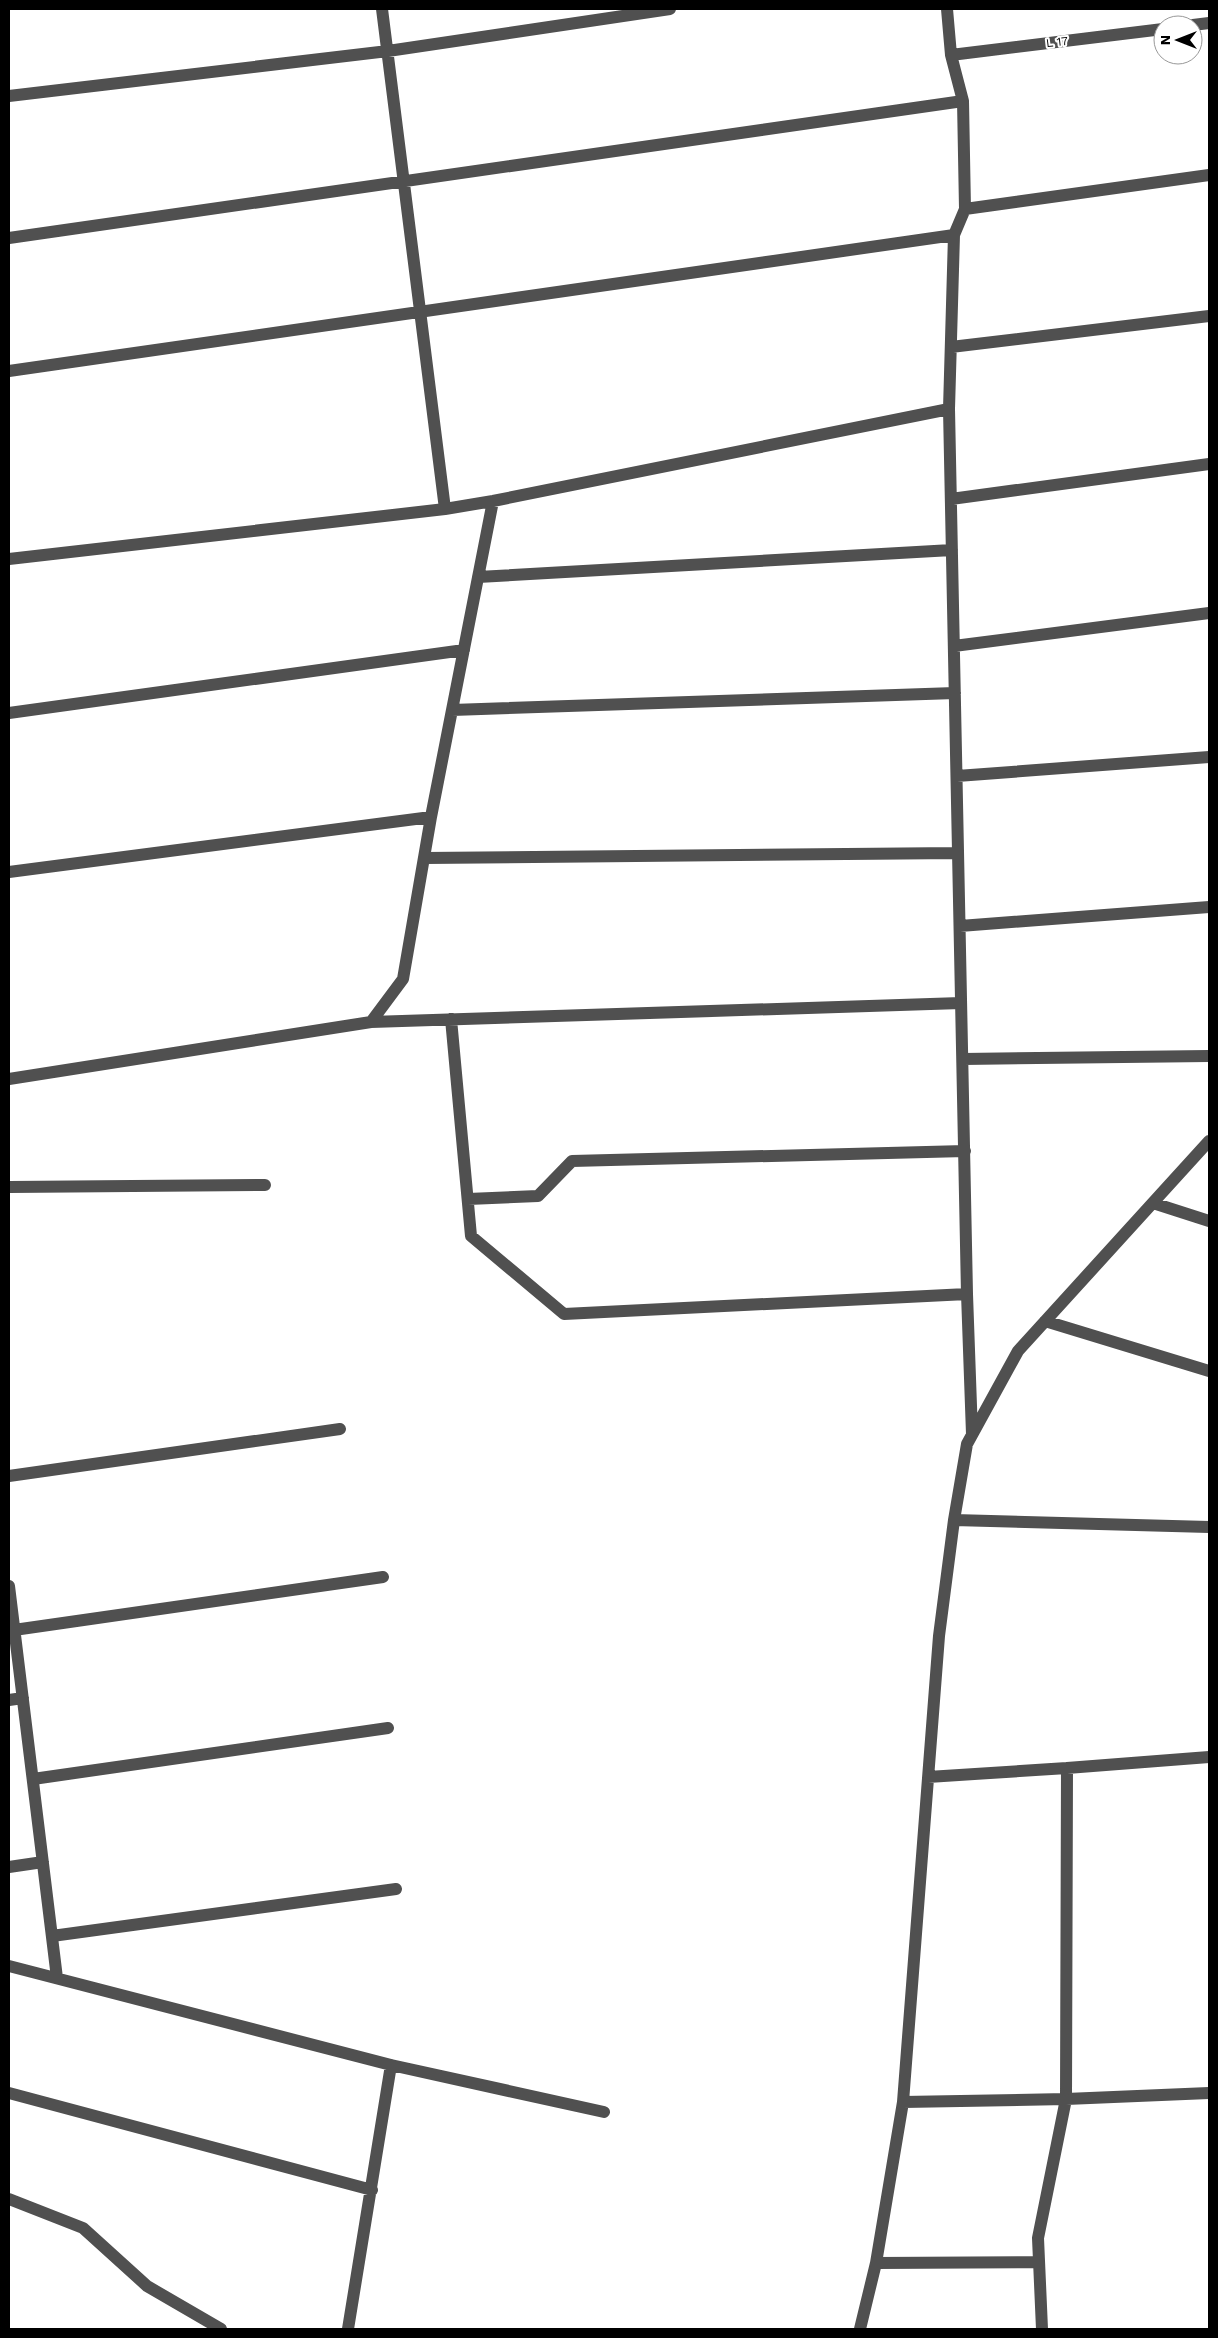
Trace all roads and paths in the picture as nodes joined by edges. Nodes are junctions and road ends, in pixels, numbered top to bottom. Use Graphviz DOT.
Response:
graph roads {
  1 [pos="382,9"];
  2 [pos="670,9"];
  3 [pos="947,9"];
  4 [pos="1153,30"];
  5 [pos="388,51"];
  6 [pos="951,55"];
  7 [pos="9,96"];
  8 [pos="963,101"];
  9 [pos="1209,175"];
  10 [pos="404,181"];
  11 [pos="965,209"];
  12 [pos="954,235"];
  13 [pos="9,238"];
  14 [pos="421,310"];
  15 [pos="1209,316"];
  16 [pos="951,347"];
  17 [pos="9,371"];
  18 [pos="950,409"];
  19 [pos="1209,464"];
  20 [pos="951,499"];
  21 [pos="493,501"];
  22 [pos="445,509"];
  23 [pos="952,550"];
  24 [pos="9,559"];
  25 [pos="478,577"];
  26 [pos="1209,613"];
  27 [pos="954,646"];
  28 [pos="464,650"];
  29 [pos="955,693"];
  30 [pos="452,710"];
  31 [pos="9,713"];
  32 [pos="1209,757"];
  33 [pos="957,776"];
  34 [pos="432,817"];
  35 [pos="958,853"];
  36 [pos="424,858"];
  37 [pos="9,872"];
  38 [pos="1209,907"];
  39 [pos="960,926"];
  40 [pos="961,1003"];
  41 [pos="452,1019"];
  42 [pos="371,1022"];
  43 [pos="1209,1056"];
  44 [pos="963,1059"];
  45 [pos="9,1079"];
  46 [pos="1209,1141"];
  47 [pos="964,1150"];
  48 [pos="265,1185"];
  49 [pos="9,1187"];
  50 [pos="468,1199"];
  51 [pos="1153,1203"];
  52 [pos="1209,1221"];
  53 [pos="967,1294"];
  54 [pos="1045,1320"];
  55 [pos="1209,1371"];
  56 [pos="340,1429"];
  57 [pos="972,1434"];
  58 [pos="9,1476"];
  59 [pos="954,1520"];
  60 [pos="1209,1527"];
  61 [pos="383,1577"];
  62 [pos="9,1586"];
  63 [pos="14,1630"];
  64 [pos="23,1698"];
  65 [pos="9,1700"];
  66 [pos="388,1728"];
  67 [pos="1209,1757"];
  68 [pos="1067,1768"];
  69 [pos="928,1777"];
  70 [pos="33,1779"];
  71 [pos="43,1862"];
  72 [pos="9,1867"];
  73 [pos="396,1890"];
  74 [pos="52,1936"];
  75 [pos="9,1966"];
  76 [pos="57,1978"];
  77 [pos="391,2065"];
  78 [pos="9,2094"];
  79 [pos="1209,2094"];
  80 [pos="1066,2099"];
  81 [pos="903,2102"];
  82 [pos="604,2112"];
  83 [pos="372,2190"];
  84 [pos="9,2199"];
  85 [pos="1039,2262"];
  86 [pos="876,2263"];
  87 [pos="221,2329"];
  88 [pos="348,2329"];
  89 [pos="860,2329"];
  90 [pos="1042,2329"];
  1 -- 5 [label="street"];
  2 -- 5 [label="street"];
  3 -- 6 [label="street"];
  4 -- 6 [label="street, L 17"];
  5 -- 7 [label="street"];
  5 -- 10 [label="street"];
  6 -- 8 [label="street"];
  8 -- 10 [label="street"];
  8 -- 11 [label="street"];
  9 -- 11 [label="street"];
  10 -- 13 [label="street"];
  10 -- 14 [label="street"];
  11 -- 12 [label="street"];
  12 -- 14 [label="street"];
  12 -- 16 [label="street"];
  14 -- 17 [label="street"];
  14 -- 22 [label="street"];
  15 -- 16 [label="street"];
  16 -- 18 [label="street"];
  18 -- 20 [label="street"];
  18 -- 21 [label="street"];
  19 -- 20 [label="street"];
  20 -- 23 [label="street"];
  21 -- 22 [label="street"];
  21 -- 25 [label="street"];
  22 -- 24 [label="street"];
  23 -- 25 [label="street"];
  23 -- 27 [label="street"];
  25 -- 28 [label="street"];
  26 -- 27 [label="street"];
  27 -- 29 [label="street"];
  28 -- 30 [label="street"];
  28 -- 31 [label="street"];
  29 -- 30 [label="street"];
  29 -- 33 [label="street"];
  30 -- 34 [label="street"];
  32 -- 33 [label="street"];
  33 -- 35 [label="street"];
  34 -- 36 [label="street"];
  34 -- 37 [label="street"];
  35 -- 36 [label="street"];
  35 -- 39 [label="street"];
  36 -- 42 [label="street"];
  38 -- 39 [label="street"];
  39 -- 40 [label="street"];
  40 -- 41 [label="street"];
  40 -- 44 [label="street"];
  41 -- 42 [label="street"];
  41 -- 50 [label="street"];
  42 -- 45 [label="street"];
  43 -- 44 [label="street"];
  44 -- 47 [label="street"];
  46 -- 51 [label="street"];
  47 -- 50 [label="street"];
  47 -- 53 [label="street"];
  48 -- 49 [label="street"];
  50 -- 53 [label="street"];
  51 -- 52 [label="street"];
  51 -- 54 [label="street"];
  53 -- 57 [label="street"];
  54 -- 55 [label="street"];
  54 -- 57 [label="street"];
  56 -- 58 [label="street"];
  57 -- 59 [label="street"];
  59 -- 60 [label="street"];
  59 -- 69 [label="street"];
  61 -- 63 [label="street"];
  62 -- 63 [label="street"];
  63 -- 64 [label="street"];
  64 -- 65 [label="street"];
  64 -- 70 [label="street"];
  66 -- 70 [label="street"];
  67 -- 68 [label="street"];
  68 -- 69 [label="street"];
  68 -- 80 [label="street"];
  69 -- 81 [label="street"];
  70 -- 71 [label="street"];
  71 -- 72 [label="street"];
  71 -- 74 [label="street"];
  73 -- 74 [label="street"];
  74 -- 76 [label="street"];
  75 -- 76 [label="street"];
  76 -- 77 [label="street"];
  77 -- 82 [label="street"];
  77 -- 83 [label="street"];
  78 -- 83 [label="street"];
  79 -- 80 [label="street"];
  80 -- 81 [label="street"];
  80 -- 85 [label="street"];
  81 -- 86 [label="street"];
  83 -- 88 [label="street"];
  84 -- 87 [label="street"];
  85 -- 86 [label="street"];
  85 -- 90 [label="street"];
  86 -- 89 [label="street"];
}
